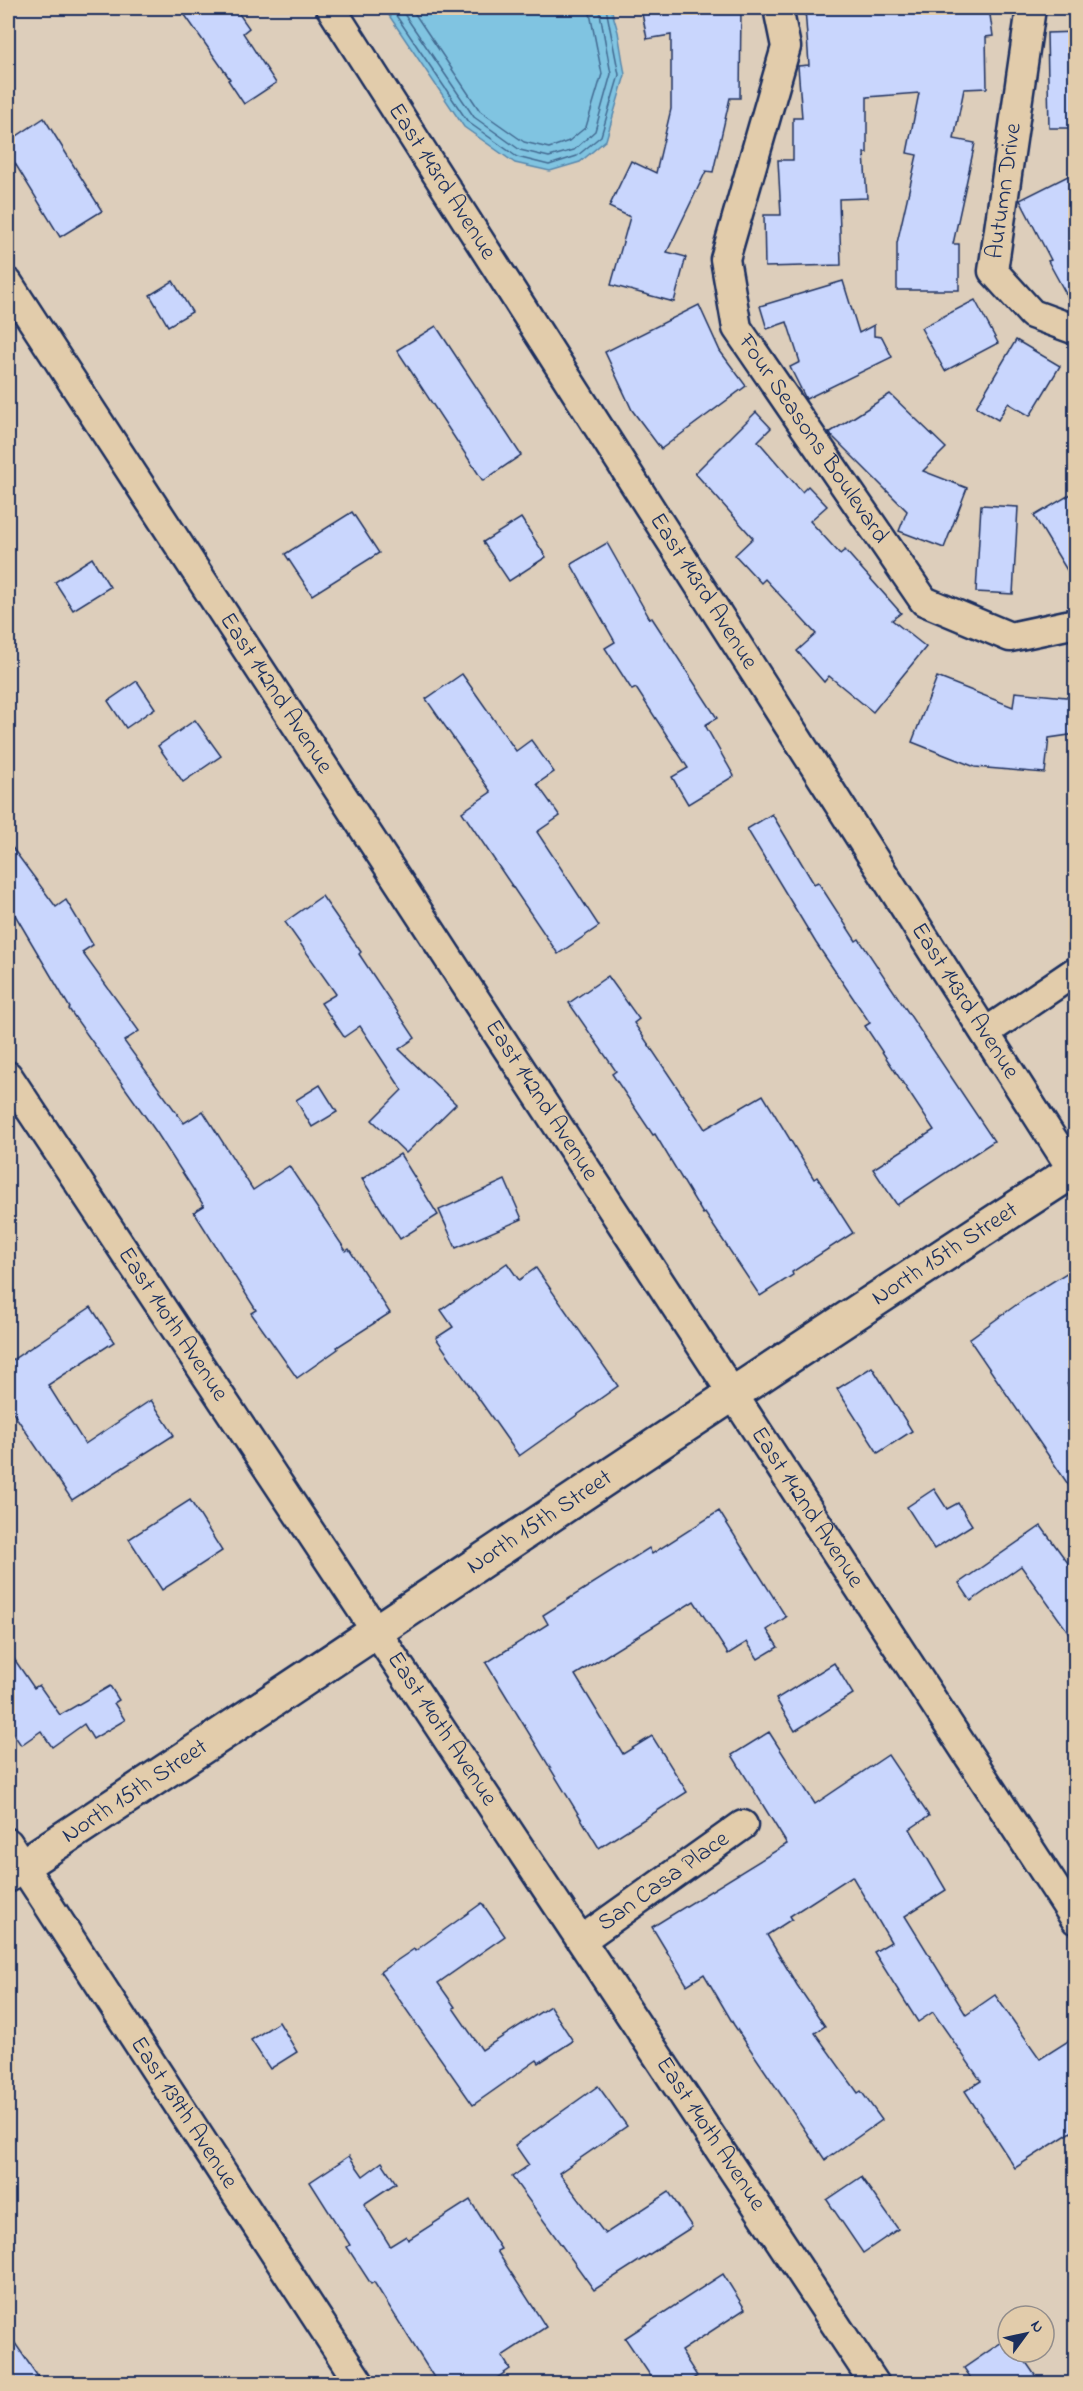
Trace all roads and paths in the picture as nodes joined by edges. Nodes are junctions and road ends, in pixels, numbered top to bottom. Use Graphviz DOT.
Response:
graph roads {
  1 [pos="330,8"];
  2 [pos="778,8"];
  3 [pos="1031,8"];
  4 [pos="8,283"];
  5 [pos="1076,330"];
  6 [pos="1076,623"];
  7 [pos="1076,971"];
  8 [pos="986,1032"];
  9 [pos="8,1076"];
  10 [pos="1074,1173"];
  11 [pos="734,1395"];
  12 [pos="375,1631"];
  13 [pos="743,1825"];
  14 [pos="12,1861"];
  15 [pos="1076,1920"];
  16 [pos="584,1940"];
  17 [pos="360,2384"];
  18 [pos="875,2384"];
  1 -- 8 [label="street, East 143rd Avenue"];
  2 -- 6 [label="street, Four Seasons Boulevard"];
  3 -- 5 [label="street, Autumn Drive"];
  4 -- 11 [label="street, East 142nd Avenue"];
  7 -- 8 [label="street"];
  8 -- 10 [label="street, East 143rd Avenue"];
  9 -- 12 [label="street, East 140th Avenue"];
  10 -- 11 [label="street, North 15th Street"];
  11 -- 12 [label="street, North 15th Street"];
  11 -- 15 [label="street, East 142nd Avenue"];
  12 -- 14 [label="street, North 15th Street"];
  12 -- 16 [label="street, East 140th Avenue"];
  13 -- 16 [label="street, San Casa Place"];
  14 -- 17 [label="street, East 139th Avenue"];
  16 -- 18 [label="street, East 140th Avenue"];
}
